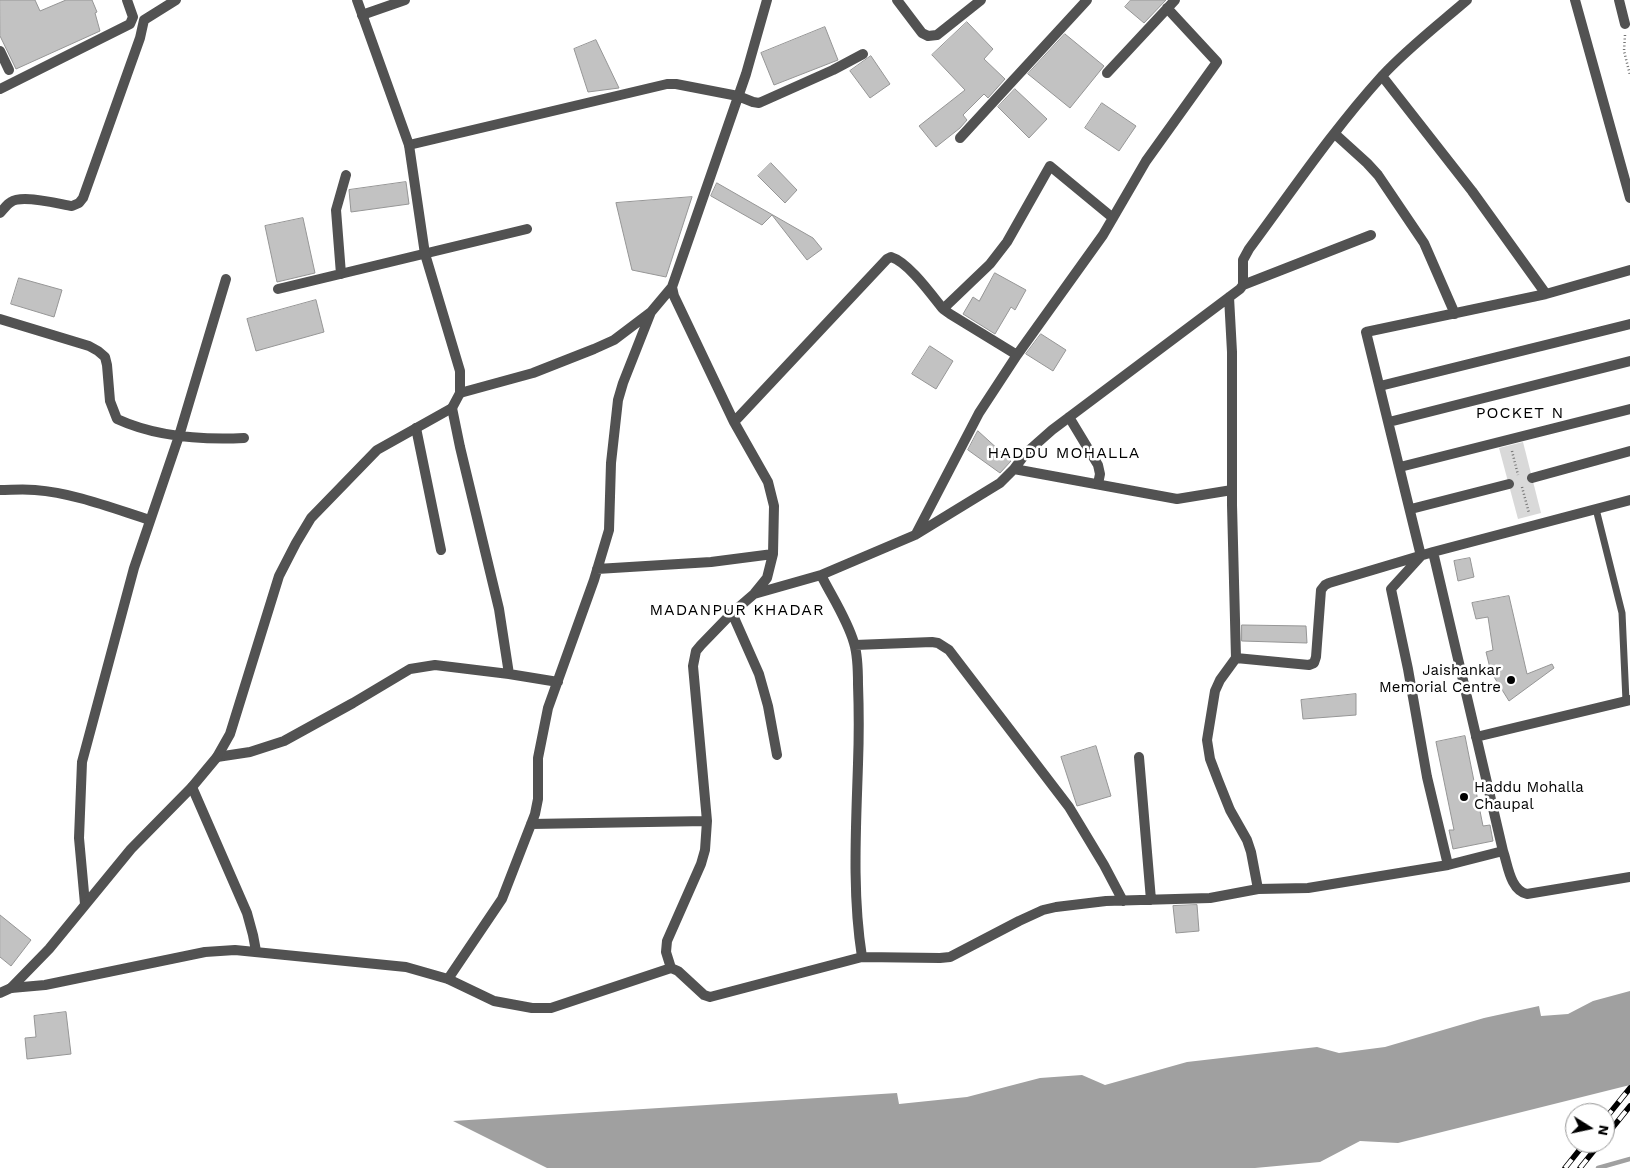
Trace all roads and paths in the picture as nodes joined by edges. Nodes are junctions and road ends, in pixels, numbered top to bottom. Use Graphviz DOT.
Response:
graph roads {
  1 [pos="127,0"];
  2 [pos="176,0"];
  3 [pos="357,0"];
  4 [pos="405,0"];
  5 [pos="766,0"];
  6 [pos="897,0"];
  7 [pos="982,0"];
  8 [pos="1087,0"];
  9 [pos="1175,0"];
  10 [pos="1467,0"];
  11 [pos="1575,0"];
  12 [pos="1619,0"];
  13 [pos="1167,8"];
  14 [pos="362,15"];
  15 [pos="1625,24"];
  16 [pos="0,51"];
  17 [pos="863,54"];
  18 [pos="9,70"];
  19 [pos="1107,72"];
  20 [pos="1630,75"];
  21 [pos="1382,76"];
  22 [pos="0,89"];
  23 [pos="738,96"];
  24 [pos="1335,134"];
  25 [pos="960,138"];
  26 [pos="409,145"];
  27 [pos="346,175"];
  28 [pos="1630,198"];
  29 [pos="0,213"];
  30 [pos="1113,218"];
  31 [pos="527,230"];
  32 [pos="1371,235"];
  33 [pos="425,254"];
  34 [pos="1630,270"];
  35 [pos="341,274"];
  36 [pos="226,279"];
  37 [pos="1243,285"];
  38 [pos="672,287"];
  39 [pos="278,289"];
  40 [pos="1546,294"];
  41 [pos="1228,297"];
  42 [pos="943,309"];
  43 [pos="651,312"];
  44 [pos="1454,314"];
  45 [pos="0,319"];
  46 [pos="1630,324"];
  47 [pos="1017,354"];
  48 [pos="1630,361"];
  49 [pos="1380,386"];
  50 [pos="460,394"];
  51 [pos="452,408"];
  52 [pos="1630,409"];
  53 [pos="1069,417"];
  54 [pos="734,422"];
  55 [pos="1389,422"];
  56 [pos="416,428"];
  57 [pos="179,436"];
  58 [pos="244,438"];
  59 [pos="1630,451"];
  60 [pos="1400,467"];
  61 [pos="1014,469"];
  62 [pos="1532,478"];
  63 [pos="1098,484"];
  64 [pos="1509,484"];
  65 [pos="0,490"];
  66 [pos="1232,490"];
  67 [pos="1630,500"];
  68 [pos="1411,509"];
  69 [pos="1596,509"];
  70 [pos="150,520"];
  71 [pos="915,535"];
  72 [pos="441,550"];
  73 [pos="1433,552"];
  74 [pos="773,554"];
  75 [pos="1421,556"];
  76 [pos="597,569"];
  77 [pos="821,575"];
  78 [pos="754,594"];
  79 [pos="732,614"];
  80 [pos="855,645"];
  81 [pos="1236,658"];
  82 [pos="509,674"];
  83 [pos="558,682"];
  84 [pos="1628,700"];
  85 [pos="1476,737"];
  86 [pos="777,755"];
  87 [pos="217,757"];
  88 [pos="1139,757"];
  89 [pos="192,787"];
  90 [pos="707,821"];
  91 [pos="531,824"];
  92 [pos="1503,851"];
  93 [pos="1448,866"];
  94 [pos="1630,877"];
  95 [pos="1258,889"];
  96 [pos="1151,900"];
  97 [pos="1124,901"];
  98 [pos="85,904"];
  99 [pos="256,951"];
  100 [pos="862,957"];
  101 [pos="671,968"];
  102 [pos="448,979"];
  103 [pos="11,988"];
  104 [pos="0,993"];
  1 -- 22 [label="street"];
  2 -- 29 [label="street"];
  3 -- 14 [label="street"];
  4 -- 14 [label="street"];
  5 -- 23 [label="street"];
  6 -- 7 [label="street"];
  8 -- 25 [label="street"];
  9 -- 13 [label="street"];
  10 -- 21 [label="street"];
  11 -- 28 [label="street"];
  12 -- 15 [label="street"];
  13 -- 19 [label="street"];
  13 -- 30 [label="street"];
  14 -- 26 [label="street"];
  15 -- 20 [label="path"];
  16 -- 18 [label="street"];
  17 -- 23 [label="street"];
  21 -- 24 [label="street"];
  21 -- 40 [label="street"];
  23 -- 26 [label="street"];
  23 -- 38 [label="street"];
  24 -- 37 [label="street"];
  24 -- 44 [label="street"];
  26 -- 33 [label="street"];
  27 -- 35 [label="street"];
  30 -- 42 [label="street"];
  30 -- 47 [label="street"];
  31 -- 33 [label="street"];
  32 -- 37 [label="street"];
  33 -- 35 [label="street"];
  33 -- 50 [label="street"];
  34 -- 40 [label="street"];
  35 -- 39 [label="street"];
  36 -- 57 [label="street"];
  37 -- 41 [label="street"];
  38 -- 43 [label="street"];
  38 -- 54 [label="street"];
  40 -- 44 [label="street"];
  41 -- 53 [label="street"];
  41 -- 66 [label="street"];
  42 -- 47 [label="street"];
  42 -- 54 [label="street"];
  43 -- 50 [label="street"];
  43 -- 76 [label="street"];
  44 -- 49 [label="street"];
  45 -- 57 [label="street"];
  46 -- 49 [label="street"];
  47 -- 71 [label="street"];
  48 -- 55 [label="street"];
  49 -- 55 [label="street"];
  50 -- 51 [label="street"];
  51 -- 56 [label="street"];
  51 -- 82 [label="street"];
  52 -- 60 [label="street"];
  53 -- 61 [label="street"];
  53 -- 63 [label="street"];
  54 -- 74 [label="street"];
  55 -- 60 [label="street"];
  56 -- 72 [label="street"];
  56 -- 87 [label="street"];
  57 -- 58 [label="street"];
  57 -- 70 [label="street"];
  59 -- 62 [label="street"];
  60 -- 68 [label="street"];
  61 -- 63 [label="street"];
  61 -- 71 [label="street"];
  63 -- 66 [label="street"];
  64 -- 68 [label="street"];
  65 -- 70 [label="street"];
  66 -- 81 [label="street"];
  67 -- 69 [label="street"];
  68 -- 75 [label="street"];
  69 -- 73 [label="street"];
  69 -- 84 [label="lane"];
  70 -- 98 [label="street"];
  71 -- 77 [label="street"];
  73 -- 75 [label="street"];
  73 -- 85 [label="street"];
  74 -- 76 [label="street"];
  74 -- 78 [label="street"];
  75 -- 81 [label="street"];
  75 -- 93 [label="street"];
  76 -- 83 [label="street"];
  77 -- 78 [label="street"];
  77 -- 80 [label="street"];
  78 -- 79 [label="street"];
  79 -- 86 [label="street"];
  79 -- 90 [label="street"];
  80 -- 97 [label="street"];
  80 -- 100 [label="street"];
  81 -- 95 [label="street"];
  82 -- 83 [label="street"];
  82 -- 87 [label="street"];
  83 -- 91 [label="street"];
  84 -- 85 [label="street"];
  85 -- 92 [label="street"];
  87 -- 89 [label="street"];
  88 -- 96 [label="street"];
  89 -- 98 [label="street"];
  89 -- 99 [label="street"];
  90 -- 91 [label="street"];
  90 -- 101 [label="street"];
  91 -- 102 [label="street"];
  92 -- 93 [label="street"];
  92 -- 94 [label="street"];
  93 -- 95 [label="street"];
  95 -- 96 [label="street"];
  96 -- 97 [label="street"];
  97 -- 100 [label="street"];
  98 -- 103 [label="street"];
  99 -- 102 [label="street"];
  99 -- 103 [label="street"];
  100 -- 101 [label="street"];
  101 -- 102 [label="street"];
  103 -- 104 [label="street"];
}
